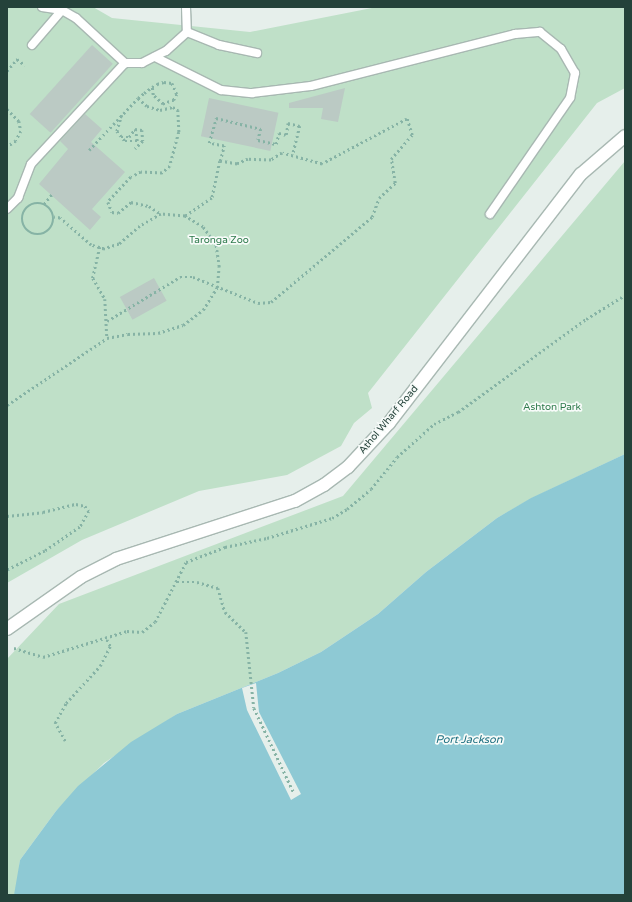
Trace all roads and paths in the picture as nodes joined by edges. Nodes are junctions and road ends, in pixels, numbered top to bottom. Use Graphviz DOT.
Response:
graph roads {
  1 [pos="42,7"];
  2 [pos="186,7"];
  3 [pos="62,10"];
  4 [pos="187,32"];
  5 [pos="32,45"];
  6 [pos="258,53"];
  7 [pos="154,57"];
  8 [pos="125,63"];
  9 [pos="25,65"];
  10 [pos="7,71"];
  11 [pos="152,87"];
  12 [pos="138,98"];
  13 [pos="7,109"];
  14 [pos="122,115"];
  15 [pos="135,129"];
  16 [pos="625,136"];
  17 [pos="121,137"];
  18 [pos="7,147"];
  19 [pos="135,149"];
  20 [pos="89,150"];
  21 [pos="293,155"];
  22 [pos="220,161"];
  23 [pos="52,194"];
  24 [pos="44,204"];
  25 [pos="7,209"];
  26 [pos="161,214"];
  27 [pos="490,214"];
  28 [pos="185,216"];
  29 [pos="54,217"];
  30 [pos="100,247"];
  31 [pos="217,288"];
  32 [pos="107,321"];
  33 [pos="108,338"];
  34 [pos="7,405"];
  35 [pos="7,516"];
  36 [pos="7,570"];
  37 [pos="177,582"];
  38 [pos="7,630"];
  39 [pos="105,638"];
  40 [pos="65,742"];
  41 [pos="294,793"];
  1 -- 3 [label="lane"];
  2 -- 4 [label="lane"];
  3 -- 5 [label="lane"];
  3 -- 8 [label="lane"];
  4 -- 6 [label="lane"];
  4 -- 7 [label="lane"];
  7 -- 8 [label="lane"];
  7 -- 27 [label="lane"];
  8 -- 25 [label="lane"];
  9 -- 10 [label="path"];
  11 -- 11 [label="path"];
  11 -- 12 [label="path"];
  12 -- 14 [label="path"];
  12 -- 26 [label="path"];
  13 -- 18 [label="path"];
  14 -- 17 [label="path"];
  14 -- 20 [label="path"];
  15 -- 17 [label="path"];
  15 -- 17 [label="path"];
  15 -- 19 [label="path"];
  16 -- 38 [label="main road, Athol Wharf Road"];
  21 -- 22 [label="path"];
  21 -- 22 [label="path"];
  21 -- 31 [label="path"];
  22 -- 28 [label="path"];
  23 -- 24 [label="path"];
  24 -- 29 [label="path"];
  24 -- 29 [label="path"];
  26 -- 28 [label="path"];
  26 -- 30 [label="path"];
  28 -- 31 [label="path"];
  29 -- 30 [label="path"];
  30 -- 32 [label="path"];
  31 -- 32 [label="path"];
  31 -- 33 [label="path"];
  32 -- 33 [label="path"];
  33 -- 34 [label="path"];
  35 -- 36 [label="path"];
  37 -- 41 [label="path"];
  39 -- 40 [label="path"];
}
